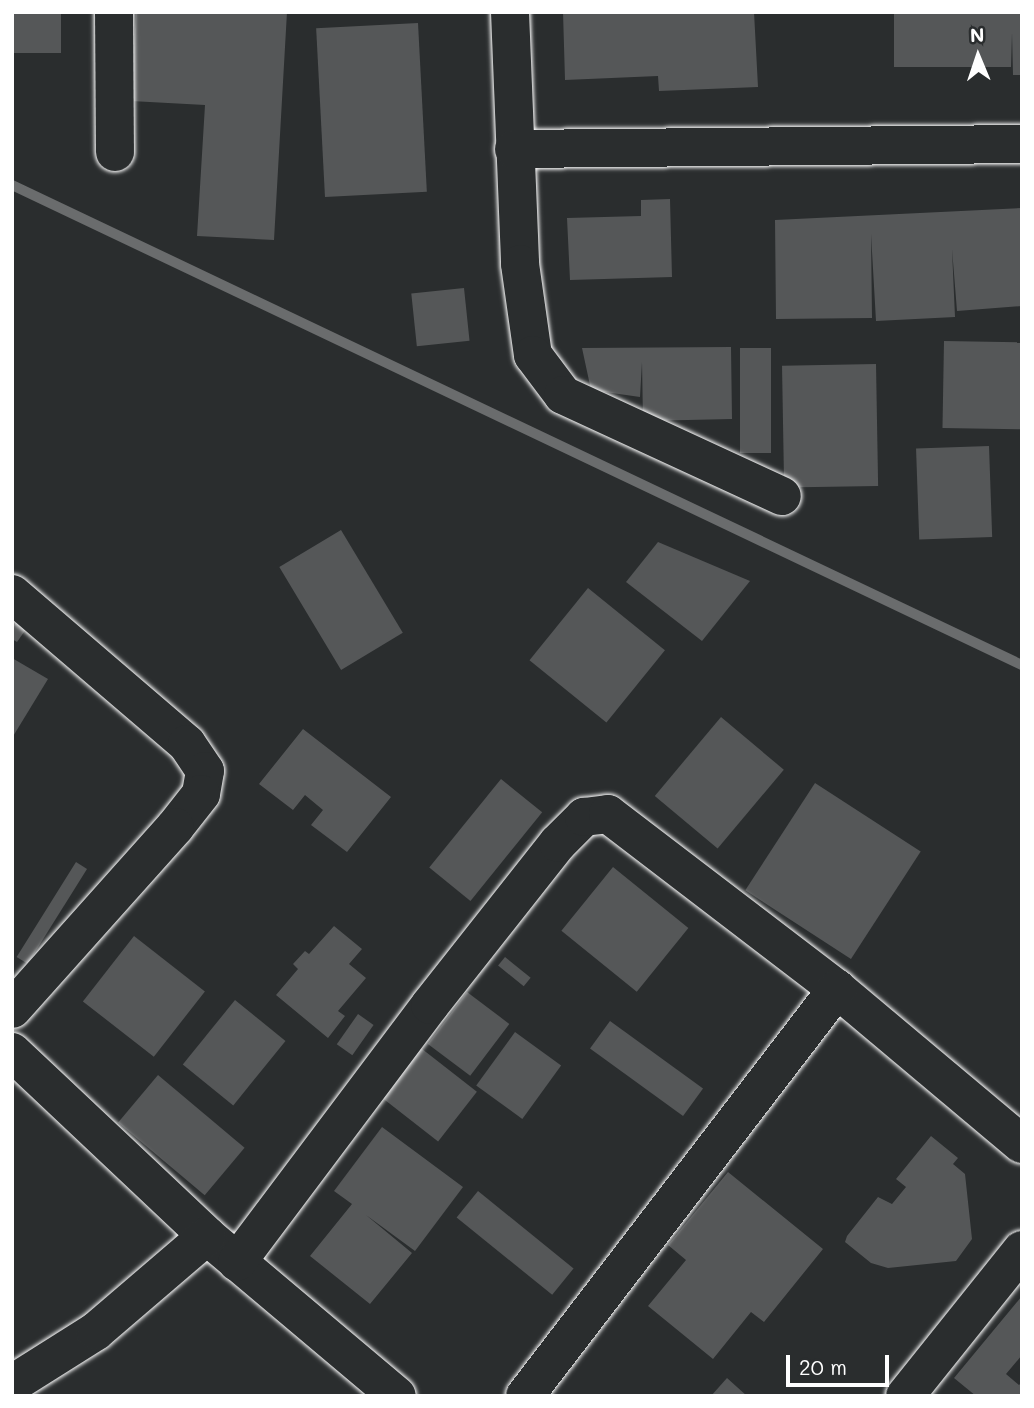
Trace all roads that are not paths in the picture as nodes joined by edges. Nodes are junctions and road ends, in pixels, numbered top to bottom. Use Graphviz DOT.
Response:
graph roads {
  1 [pos="114,12"];
  2 [pos="510,12"];
  3 [pos="1022,144"];
  4 [pos="514,149"];
  5 [pos="115,152"];
  6 [pos="782,496"];
  7 [pos="12,594"];
  8 [pos="837,989"];
  9 [pos="12,1009"];
  10 [pos="12,1052"];
  11 [pos="1022,1144"];
  12 [pos="207,1236"];
  13 [pos="1022,1250"];
  14 [pos="237,1262"];
  15 [pos="12,1384"];
  16 [pos="397,1396"];
  17 [pos="525,1396"];
  18 [pos="905,1396"];
  1 -- 5 [label="street"];
  2 -- 4 [label="street"];
  3 -- 4 [label="street"];
  4 -- 6 [label="street"];
  7 -- 9 [label="street"];
  8 -- 11 [label="street"];
  8 -- 14 [label="street"];
  8 -- 17 [label="street"];
  10 -- 12 [label="street"];
  12 -- 14 [label="street"];
  12 -- 15 [label="street"];
  13 -- 18 [label="street"];
  14 -- 16 [label="street"];
}
